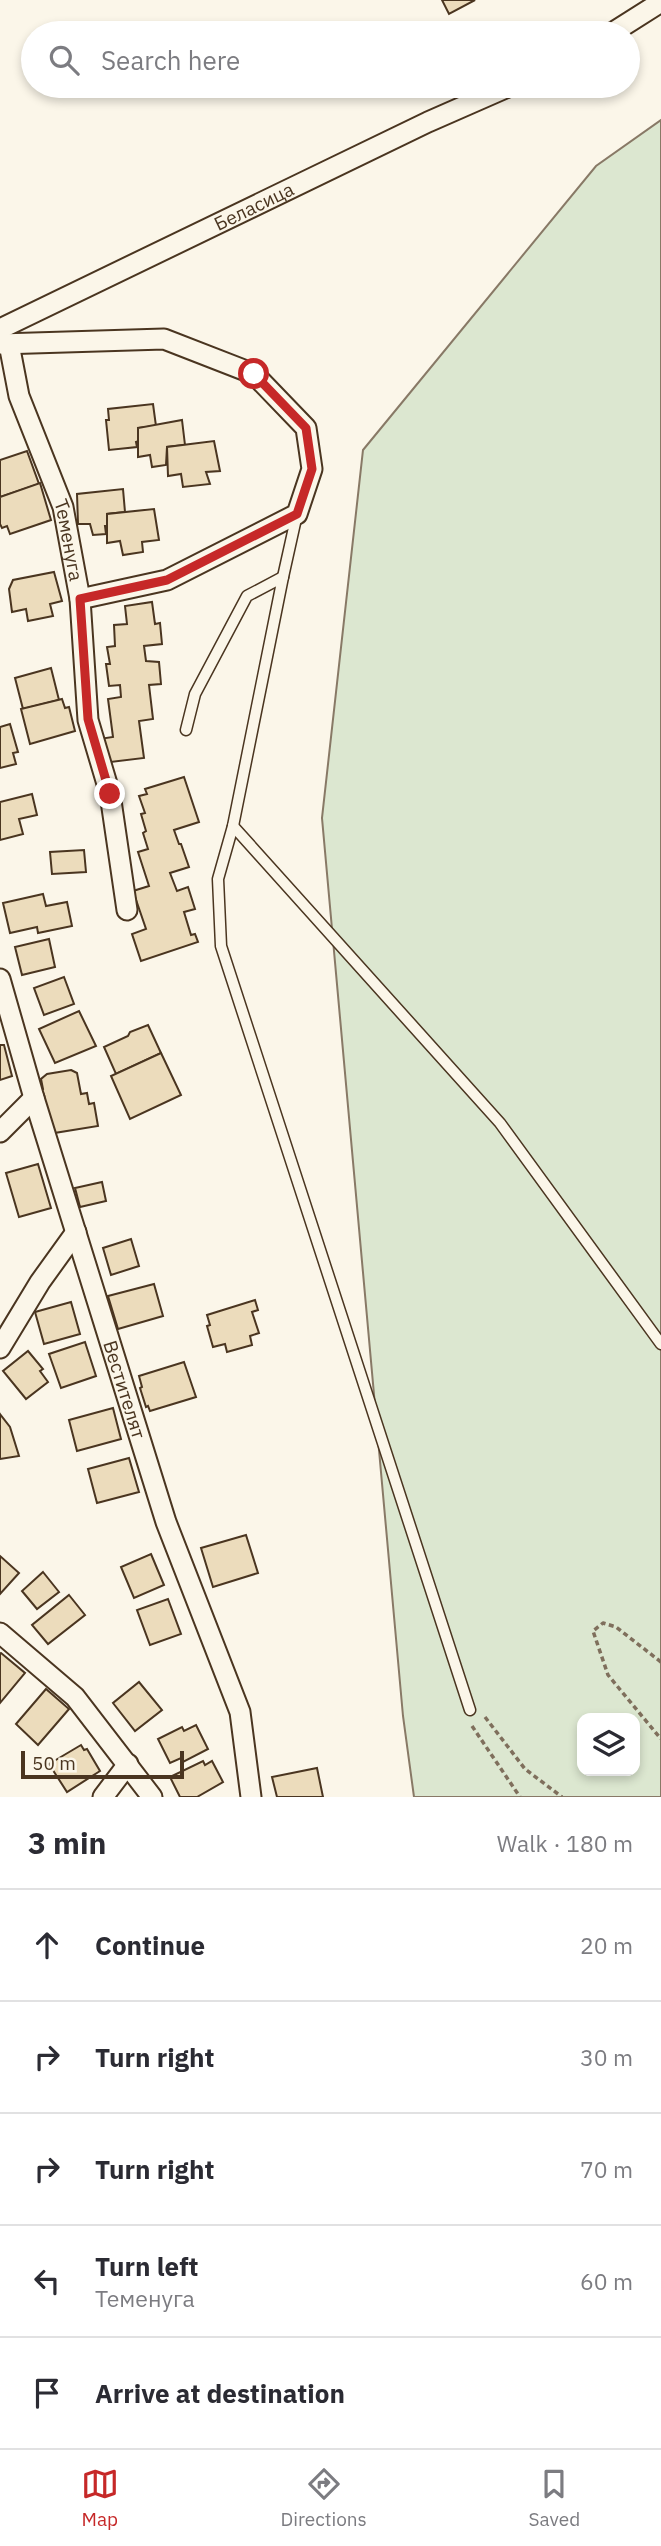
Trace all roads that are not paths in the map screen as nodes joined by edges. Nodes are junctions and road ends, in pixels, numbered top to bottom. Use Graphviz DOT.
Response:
graph roads {
  1 [pos="661,2"];
  2 [pos="631,21"];
  3 [pos="483,98"];
  4 [pos="3,339"];
  5 [pos="297,514"];
  6 [pos="282,577"];
  7 [pos="80,599"];
  8 [pos="186,730"];
  9 [pos="233,826"];
  10 [pos="127,910"];
  11 [pos="0,979"];
  12 [pos="34,1098"];
  13 [pos="0,1132"];
  14 [pos="76,1232"];
  15 [pos="661,1344"];
  16 [pos="0,1348"];
  17 [pos="0,1633"];
  18 [pos="470,1710"];
  19 [pos="128,1764"];
  20 [pos="103,1797"];
  21 [pos="152,1797"];
  22 [pos="251,1797"];
  1 -- 2 [label="street"];
  3 -- 4 [label="street, Беласица"];
  4 -- 5 [label="street"];
  4 -- 7 [label="street, Теменуга"];
  5 -- 6 [label="lane"];
  5 -- 7 [label="street"];
  6 -- 8 [label="lane"];
  6 -- 9 [label="lane"];
  7 -- 10 [label="street, Теменуга"];
  9 -- 15 [label="lane"];
  9 -- 18 [label="lane"];
  11 -- 12 [label="street, Вестителят"];
  12 -- 13 [label="street"];
  12 -- 14 [label="street, Вестителят"];
  14 -- 16 [label="street"];
  14 -- 22 [label="street, Вестителят"];
  17 -- 19 [label="street"];
  19 -- 20 [label="street"];
  19 -- 21 [label="street"];
}
